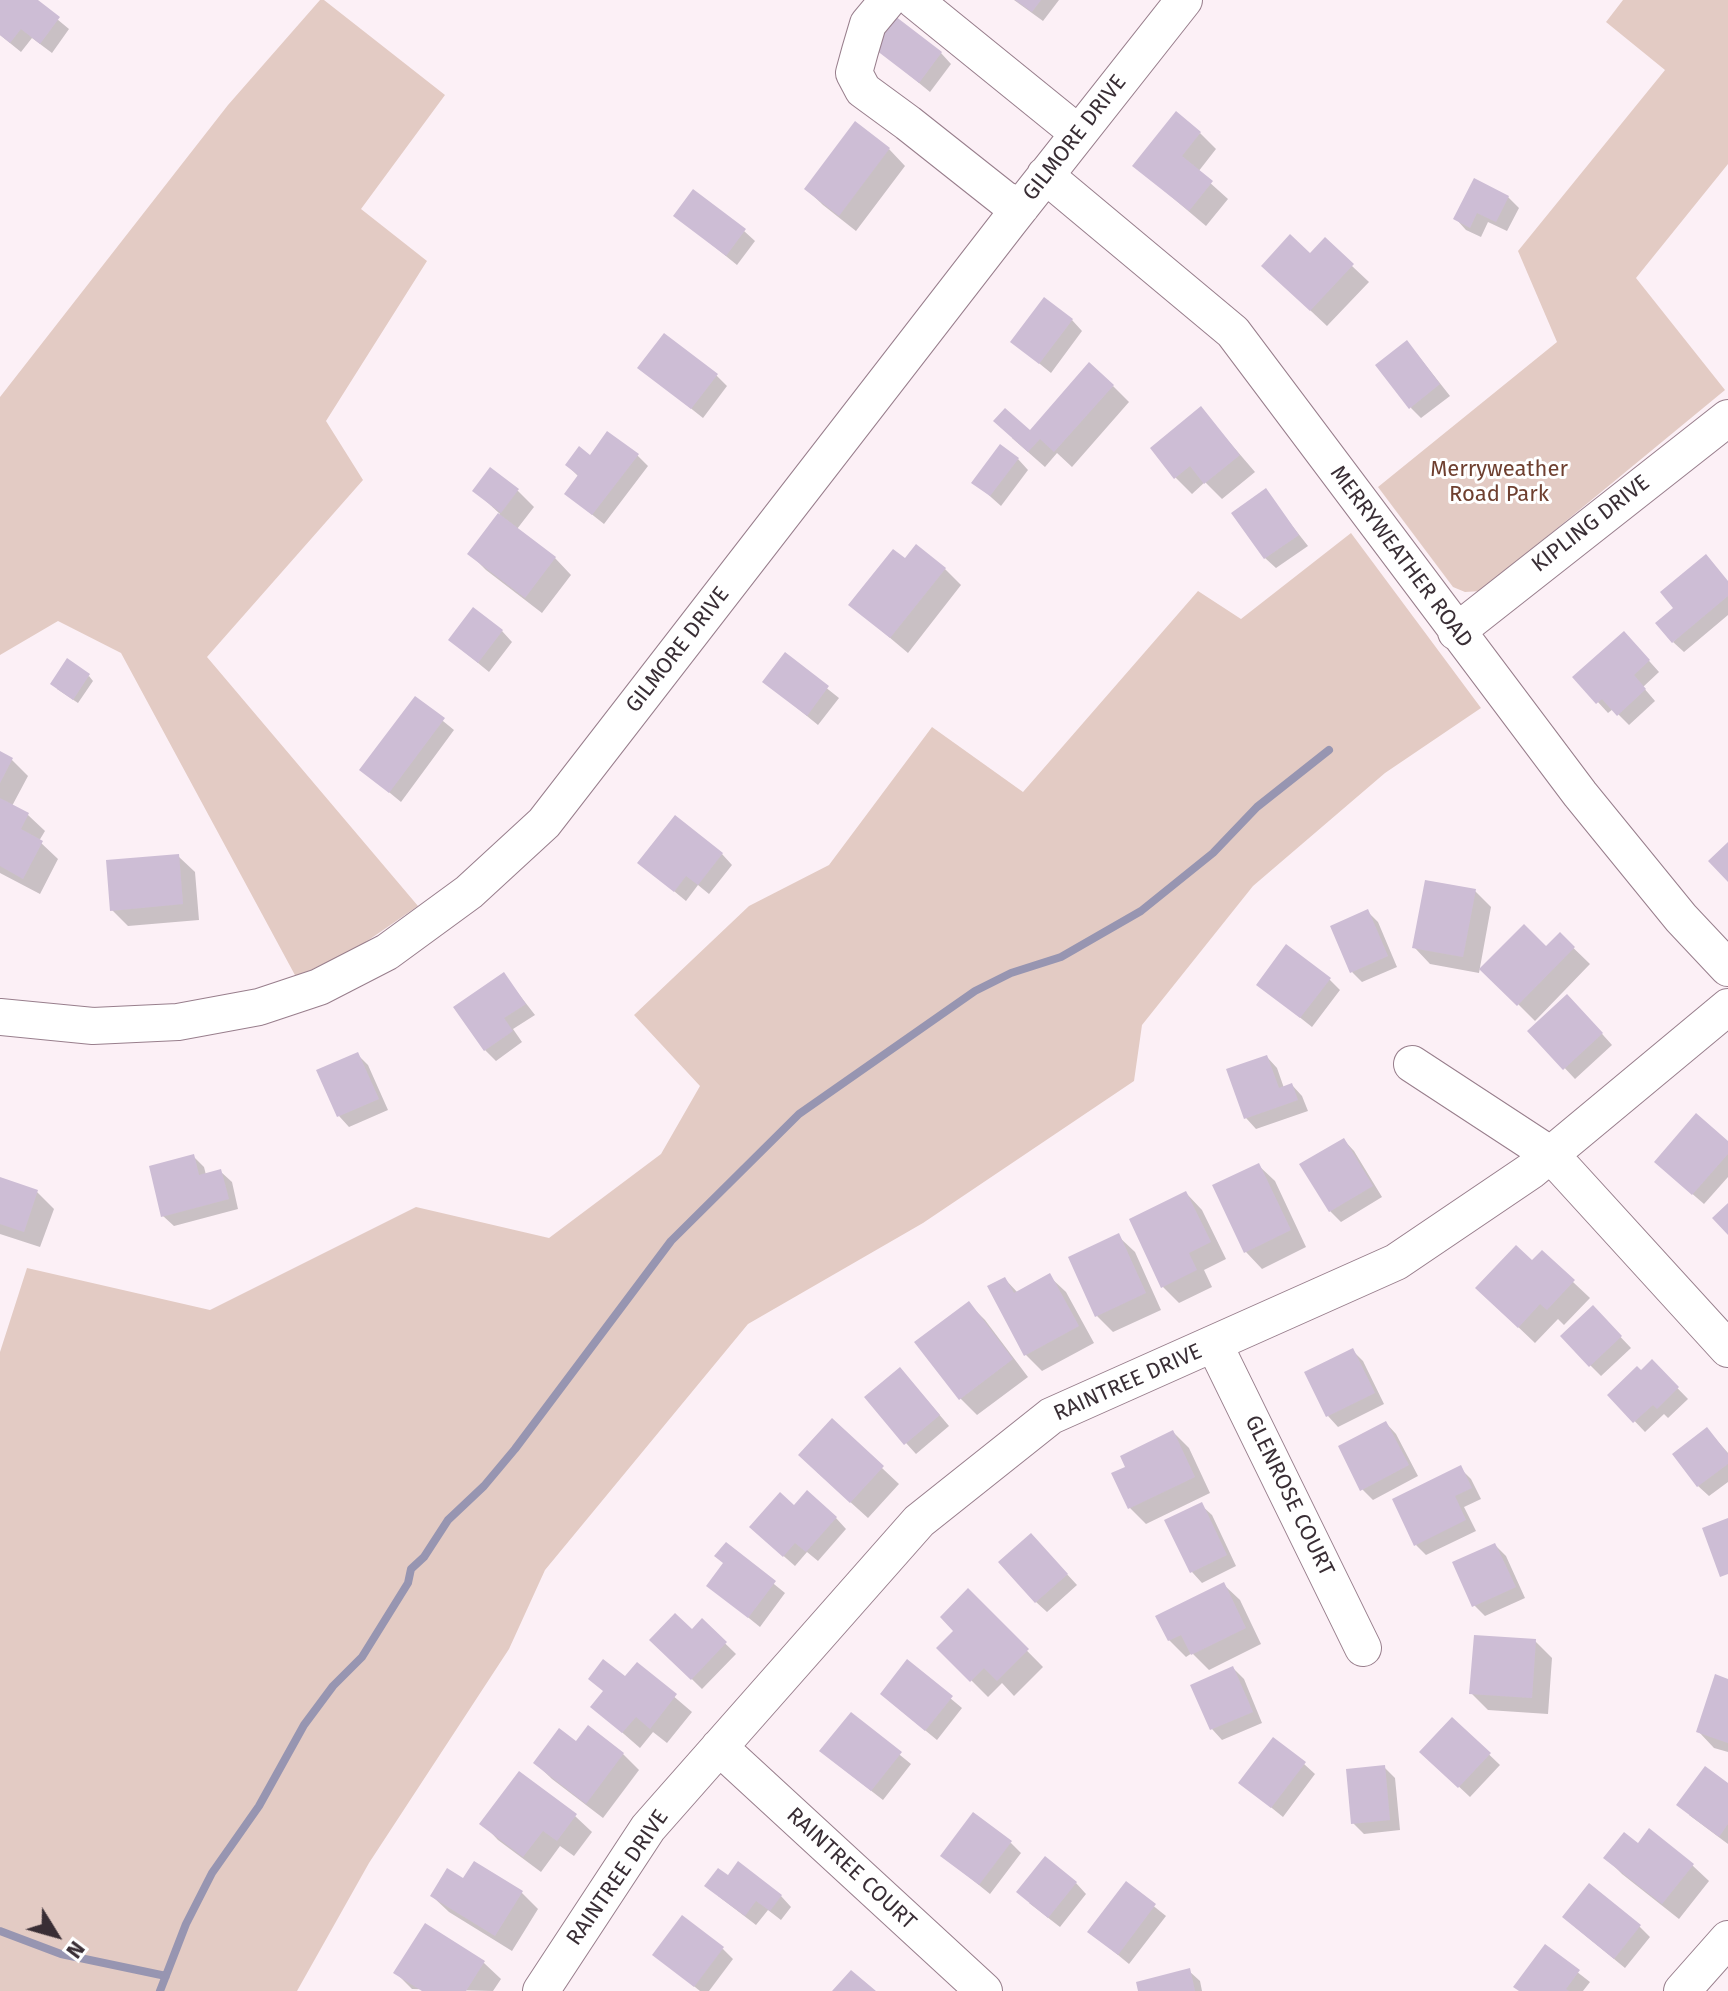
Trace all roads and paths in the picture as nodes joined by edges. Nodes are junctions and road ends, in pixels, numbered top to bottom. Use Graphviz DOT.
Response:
graph roads {
  1 [pos="888,0"];
  2 [pos="914,0"];
  3 [pos="1184,0"];
  4 [pos="1078,133"];
  5 [pos="1045,175"];
  6 [pos="1021,207"];
  7 [pos="1728,418"];
  8 [pos="1456,632"];
  9 [pos="1728,968"];
  10 [pos="1728,1007"];
  11 [pos="0,1017"];
  12 [pos="1412,1064"];
  13 [pos="1551,1155"];
  14 [pos="1214,1344"];
  15 [pos="1728,1349"];
  16 [pos="1363,1648"];
  17 [pos="719,1747"];
  18 [pos="1728,1939"];
  19 [pos="541,1991"];
  20 [pos="984,1991"];
  21 [pos="1682,1991"];
  1 -- 6 [label="street"];
  2 -- 4 [label="street"];
  3 -- 4 [label="street, GILMORE DRIVE"];
  4 -- 5 [label="street, GILMORE DRIVE"];
  5 -- 6 [label="street, GILMORE DRIVE"];
  5 -- 8 [label="street, MERRYWEATHER ROAD"];
  6 -- 11 [label="street, GILMORE DRIVE"];
  7 -- 8 [label="street, KIPLING DRIVE"];
  8 -- 9 [label="street, MERRYWEATHER ROAD"];
  10 -- 13 [label="street, RAINTREE DRIVE"];
  12 -- 13 [label="street"];
  13 -- 14 [label="street, RAINTREE DRIVE"];
  13 -- 15 [label="street"];
  14 -- 16 [label="street, GLENROSE COURT"];
  14 -- 17 [label="street, RAINTREE DRIVE"];
  17 -- 19 [label="street, RAINTREE DRIVE"];
  17 -- 20 [label="street, RAINTREE COURT"];
  18 -- 21 [label="street"];
}
